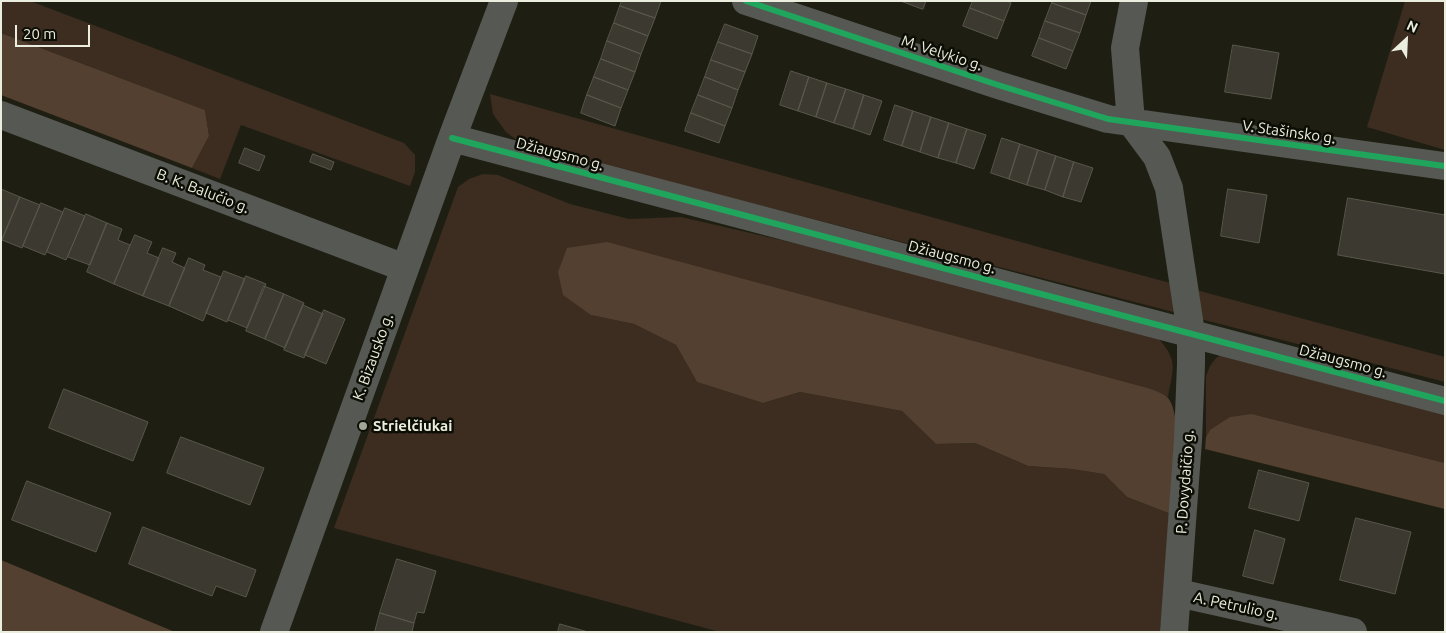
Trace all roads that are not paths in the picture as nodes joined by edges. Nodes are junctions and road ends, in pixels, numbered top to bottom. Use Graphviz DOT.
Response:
graph roads {
  1 [pos="504,1"];
  2 [pos="746,1"];
  3 [pos="1134,1"];
  4 [pos="1,115"];
  5 [pos="1131,122"];
  6 [pos="452,138"];
  7 [pos="1444,166"];
  8 [pos="405,268"];
  9 [pos="1191,333"];
  10 [pos="1445,401"];
  11 [pos="1178,593"];
  12 [pos="274,632"];
  13 [pos="1174,632"];
  14 [pos="1353,632"];
  1 -- 6 [label="street, K. Bizausko g."];
  2 -- 5 [label="street, M. Velykio g."];
  3 -- 5 [label="street"];
  4 -- 8 [label="street, B. K. Balučio g."];
  5 -- 7 [label="street, V. Stašinsko g."];
  5 -- 9 [label="street, P. Dovydaičio g."];
  6 -- 8 [label="street, K. Bizausko g."];
  6 -- 9 [label="street, Džiaugsmo g."];
  8 -- 12 [label="street, K. Bizausko g."];
  9 -- 10 [label="street, Džiaugsmo g."];
  9 -- 11 [label="street, P. Dovydaičio g."];
  11 -- 13 [label="street, P. Dovydaičio g."];
  11 -- 14 [label="street, A. Petrulio g."];
}
